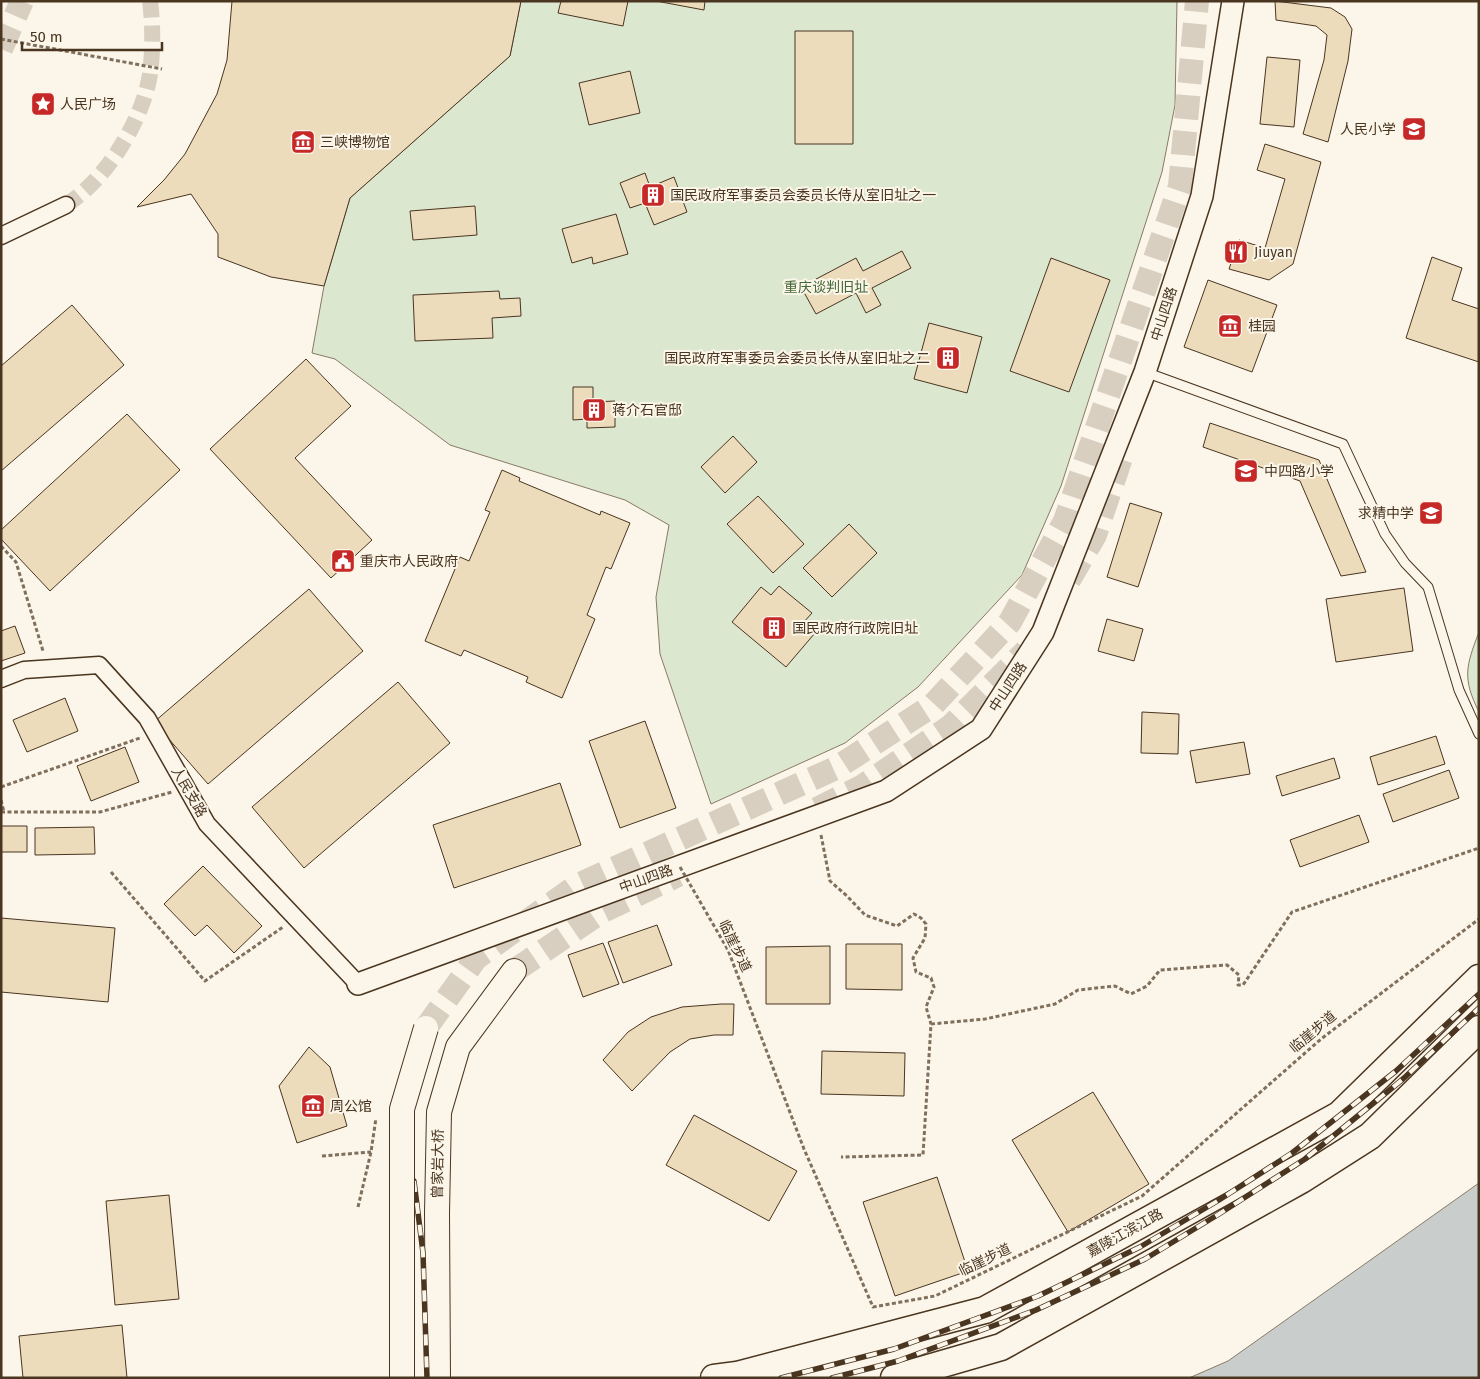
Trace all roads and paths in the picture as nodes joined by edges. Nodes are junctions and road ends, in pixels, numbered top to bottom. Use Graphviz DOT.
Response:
graph roads {
  1 [pos="1233,1"];
  2 [pos="1,39"];
  3 [pos="162,69"];
  4 [pos="66,205"];
  5 [pos="1,236"];
  6 [pos="1145,372"];
  7 [pos="1,546"];
  8 [pos="48,668"];
  9 [pos="1,679"];
  10 [pos="155,733"];
  11 [pos="1479,734"];
  12 [pos="1,787"];
  13 [pos="187,788"];
  14 [pos="1,800"];
  15 [pos="2,812"];
  16 [pos="812,819"];
  17 [pos="1479,848"];
  18 [pos="680,867"];
  19 [pos="111,872"];
  20 [pos="296,919"];
  21 [pos="1479,919"];
  22 [pos="514,971"];
  23 [pos="1479,978"];
  24 [pos="358,984"];
  25 [pos="931,1024"];
  26 [pos="426,1028"];
  27 [pos="1479,1029"];
  28 [pos="376,1118"];
  29 [pos="371,1152"];
  30 [pos="322,1156"];
  31 [pos="841,1157"];
  32 [pos="358,1207"];
  33 [pos="402,1378"];
  34 [pos="438,1378"];
  35 [pos="714,1378"];
  36 [pos="894,1378"];
  1 -- 6 [label="street, 中山四路"];
  2 -- 3 [label="path"];
  4 -- 5 [label="street"];
  6 -- 11 [label="lane"];
  6 -- 16 [label="street, 中山四路"];
  7 -- 8 [label="path"];
  8 -- 9 [label="street, 人民支路"];
  8 -- 10 [label="street, 人民支路"];
  10 -- 12 [label="path"];
  10 -- 13 [label="street, 人民支路"];
  13 -- 15 [label="path"];
  13 -- 20 [label="street, 人民支路"];
  14 -- 15 [label="path"];
  16 -- 18 [label="street, 中山四路"];
  16 -- 25 [label="path"];
  17 -- 25 [label="path"];
  18 -- 21 [label="path, 临崖步道, bridge"];
  18 -- 24 [label="street, 中山四路"];
  19 -- 20 [label="path"];
  20 -- 24 [label="street, 人民支路"];
  22 -- 34 [label="main road, 曾家岩大桥"];
  23 -- 35 [label="main road, 嘉陵江滨江路"];
  25 -- 31 [label="path"];
  26 -- 33 [label="main road, bridge"];
  27 -- 36 [label="main road"];
  28 -- 29 [label="path"];
  29 -- 30 [label="path"];
  29 -- 32 [label="path"];
}
